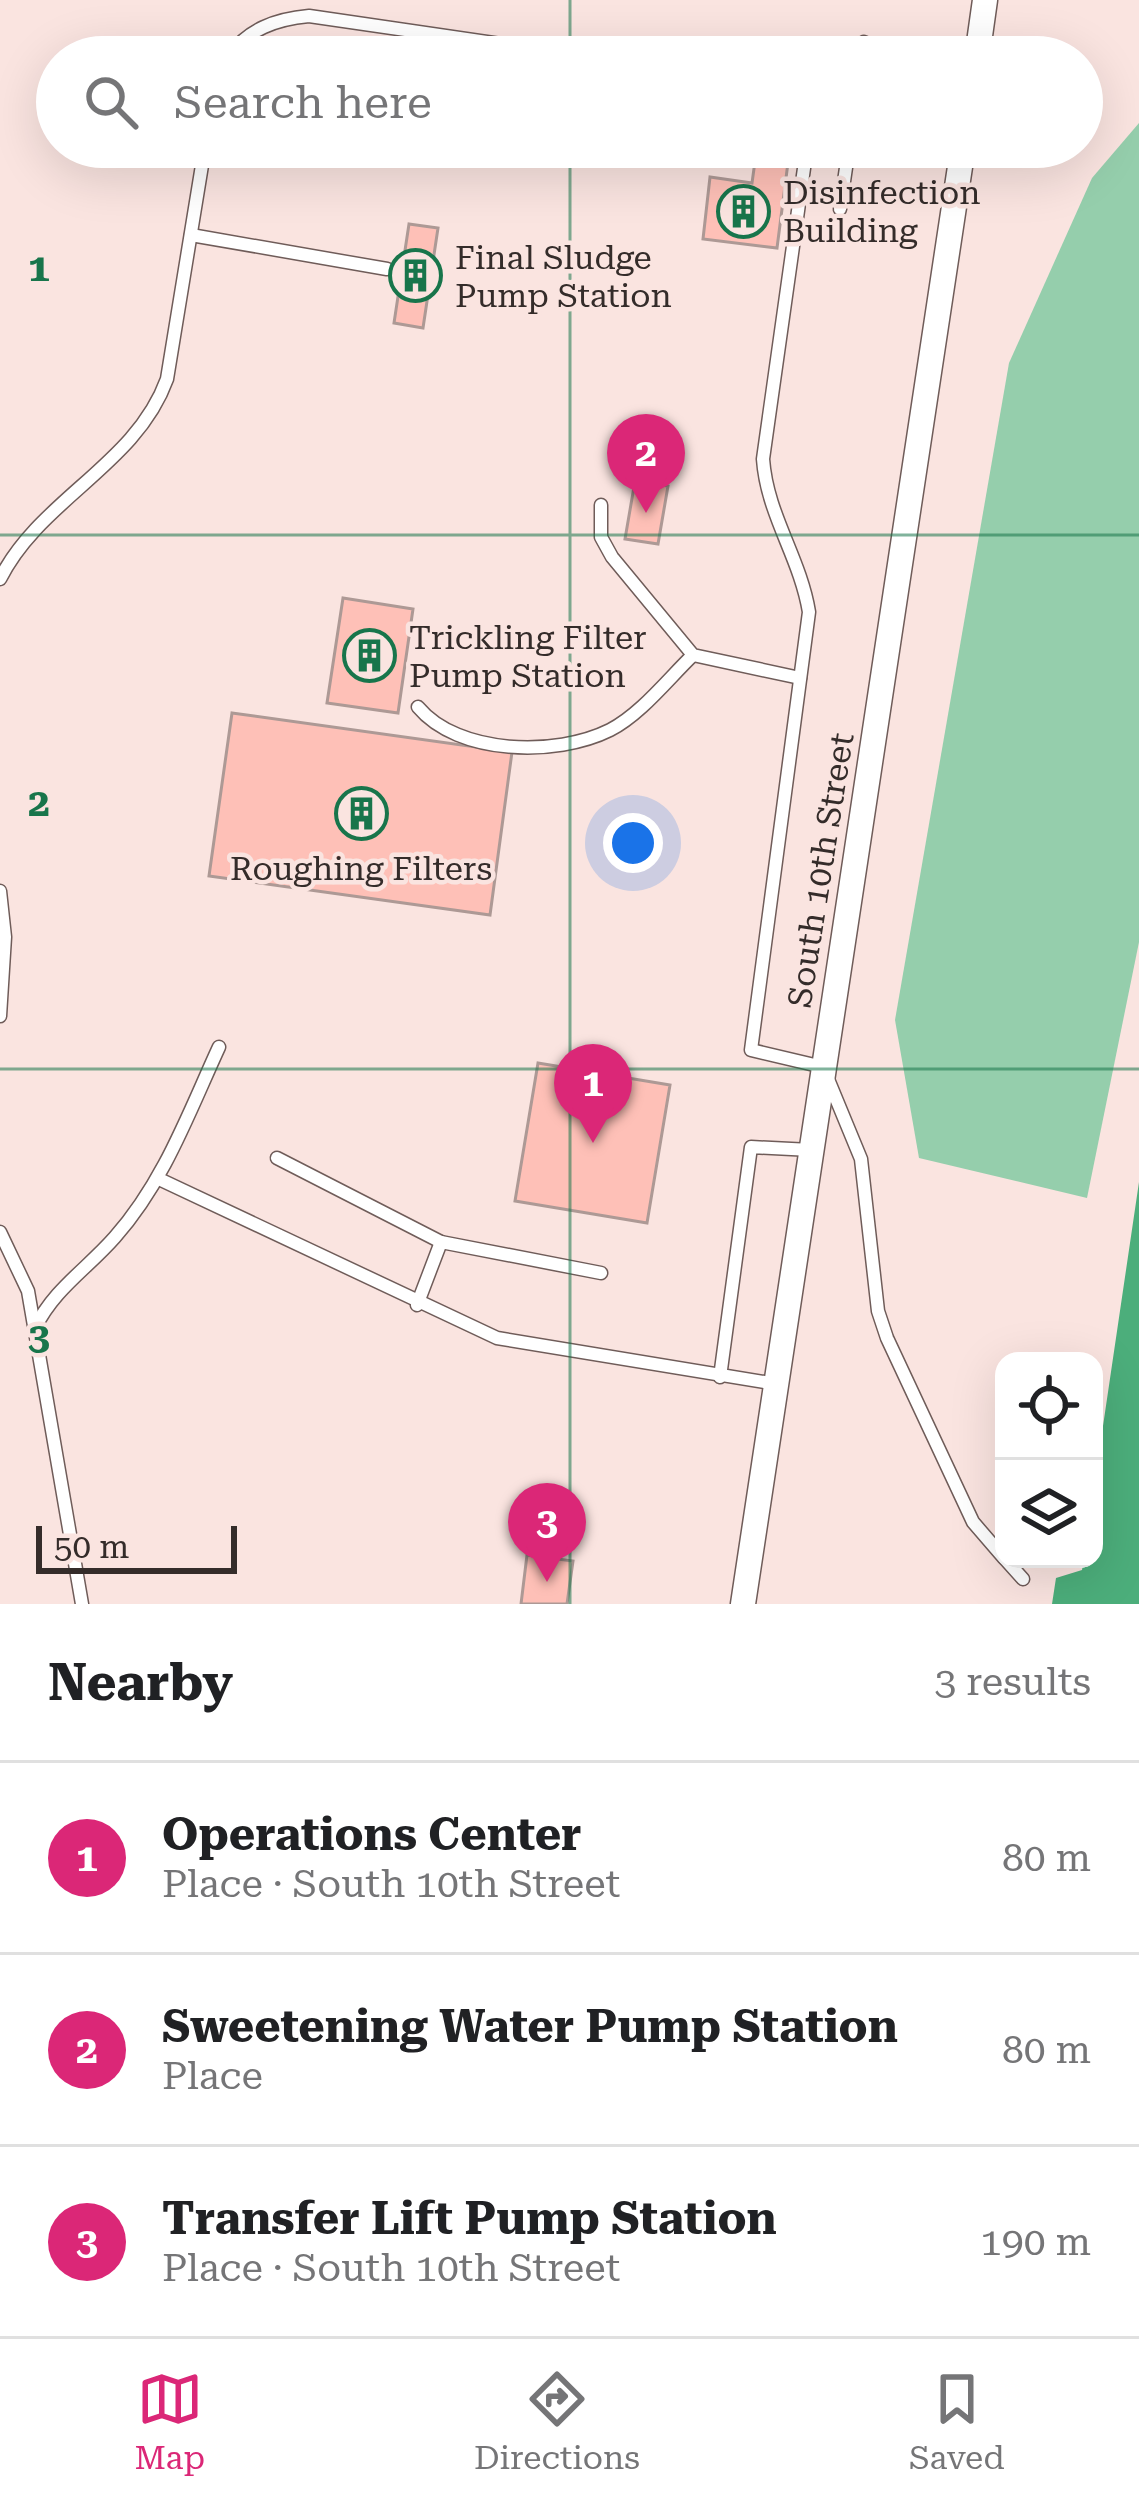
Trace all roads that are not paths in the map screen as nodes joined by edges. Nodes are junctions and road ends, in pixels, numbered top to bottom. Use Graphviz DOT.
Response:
graph roads {
  1 [pos="346,0"];
  2 [pos="985,0"];
  3 [pos="341,19"];
  4 [pos="250,36"];
  5 [pos="453,36"];
  6 [pos="979,36"];
  7 [pos="201,168"];
  8 [pos="804,168"];
  9 [pos="846,168"];
  10 [pos="960,168"];
  11 [pos="840,209"];
  12 [pos="190,236"];
  13 [pos="387,269"];
  14 [pos="601,505"];
  15 [pos="0,579"];
  16 [pos="693,655"];
  17 [pos="800,678"];
  18 [pos="418,707"];
  19 [pos="0,891"];
  20 [pos="3,936"];
  21 [pos="0,1016"];
  22 [pos="219,1046"];
  23 [pos="823,1066"];
  24 [pos="811,1150"];
  25 [pos="277,1157"];
  26 [pos="158,1179"];
  27 [pos="0,1232"];
  28 [pos="441,1242"];
  29 [pos="601,1274"];
  30 [pos="417,1305"];
  31 [pos="34,1329"];
  32 [pos="720,1377"];
  33 [pos="776,1384"];
  34 [pos="995,1546"];
  35 [pos="1014,1568"];
  36 [pos="1023,1579"];
  37 [pos="82,1604"];
  38 [pos="743,1604"];
  1 -- 3 [label="lane"];
  2 -- 6 [label="street"];
  3 -- 4 [label="lane"];
  3 -- 5 [label="lane"];
  7 -- 12 [label="lane"];
  8 -- 17 [label="lane"];
  9 -- 11 [label="lane"];
  10 -- 23 [label="street, South 10th Street"];
  12 -- 13 [label="lane"];
  12 -- 15 [label="lane"];
  14 -- 16 [label="lane"];
  16 -- 17 [label="lane"];
  16 -- 18 [label="lane"];
  17 -- 23 [label="lane"];
  19 -- 20 [label="lane"];
  20 -- 21 [label="lane"];
  22 -- 26 [label="lane"];
  23 -- 24 [label="street, South 10th Street"];
  23 -- 34 [label="lane"];
  24 -- 32 [label="lane"];
  24 -- 33 [label="street, South 10th Street"];
  25 -- 28 [label="lane"];
  26 -- 30 [label="lane"];
  26 -- 31 [label="lane"];
  27 -- 31 [label="lane"];
  28 -- 29 [label="lane"];
  28 -- 30 [label="lane"];
  30 -- 32 [label="lane"];
  31 -- 37 [label="lane"];
  32 -- 33 [label="lane"];
  33 -- 38 [label="street, South 10th Street"];
  35 -- 36 [label="lane"];
}
